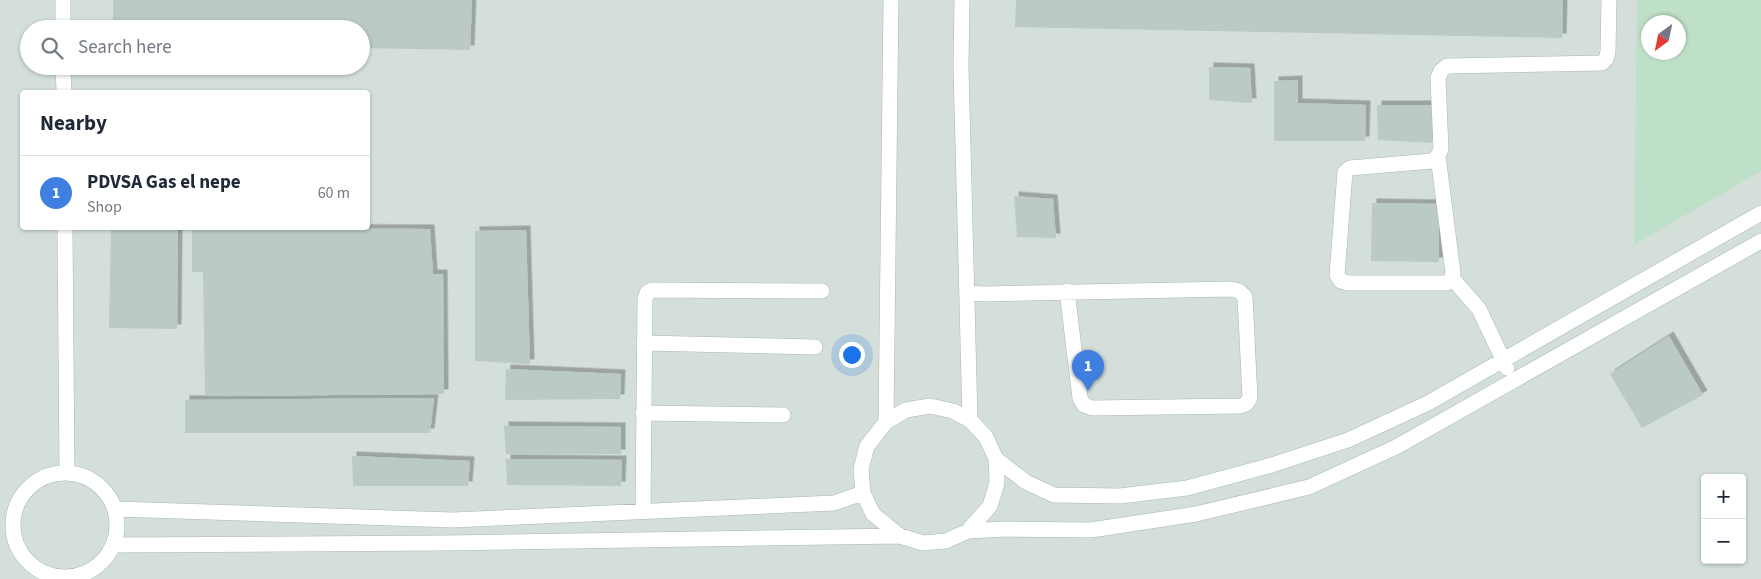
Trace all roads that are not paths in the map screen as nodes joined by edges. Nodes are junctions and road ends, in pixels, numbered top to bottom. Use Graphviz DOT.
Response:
graph roads {
  1 [pos="63,0"];
  2 [pos="891,0"];
  3 [pos="962,0"];
  4 [pos="1609,0"];
  5 [pos="63,20"];
  6 [pos="63,75"];
  7 [pos="64,90"];
  8 [pos="1438,156"];
  9 [pos="1761,213"];
  10 [pos="65,230"];
  11 [pos="1761,241"];
  12 [pos="1452,278"];
  13 [pos="822,291"];
  14 [pos="1067,292"];
  15 [pos="967,293"];
  16 [pos="644,343"];
  17 [pos="815,346"];
  18 [pos="1504,360"];
  19 [pos="1514,380"];
  20 [pos="644,413"];
  21 [pos="783,415"];
  22 [pos="970,420"];
  23 [pos="886,422"];
  24 [pos="996,459"];
  25 [pos="67,473"];
  26 [pos="863,493"];
  27 [pos="115,509"];
  28 [pos="642,511"];
  29 [pos="968,531"];
  30 [pos="900,536"];
  31 [pos="7,539"];
  32 [pos="114,545"];
  33 [pos="64,578"];
  1 -- 5 [label="street"];
  2 -- 23 [label="street"];
  3 -- 15 [label="street"];
  4 -- 8 [label="street"];
  6 -- 7 [label="street"];
  8 -- 12 [label="street"];
  8 -- 12 [label="street"];
  9 -- 18 [label="street"];
  10 -- 25 [label="street"];
  11 -- 19 [label="street"];
  12 -- 18 [label="street"];
  13 -- 16 [label="street"];
  14 -- 14 [label="street"];
  14 -- 15 [label="street"];
  15 -- 22 [label="street"];
  16 -- 17 [label="street"];
  16 -- 20 [label="street"];
  18 -- 19 [label="street"];
  18 -- 24 [label="street"];
  19 -- 29 [label="street"];
  20 -- 21 [label="street"];
  20 -- 28 [label="street"];
  22 -- 23 [label="street"];
  22 -- 24 [label="street"];
  23 -- 26 [label="street"];
  24 -- 29 [label="street"];
  25 -- 27 [label="street"];
  25 -- 31 [label="street"];
  26 -- 28 [label="street"];
  26 -- 30 [label="street"];
  27 -- 28 [label="street"];
  27 -- 32 [label="street"];
  29 -- 30 [label="street"];
  30 -- 32 [label="street"];
  31 -- 33 [label="street"];
  32 -- 33 [label="street"];
}
